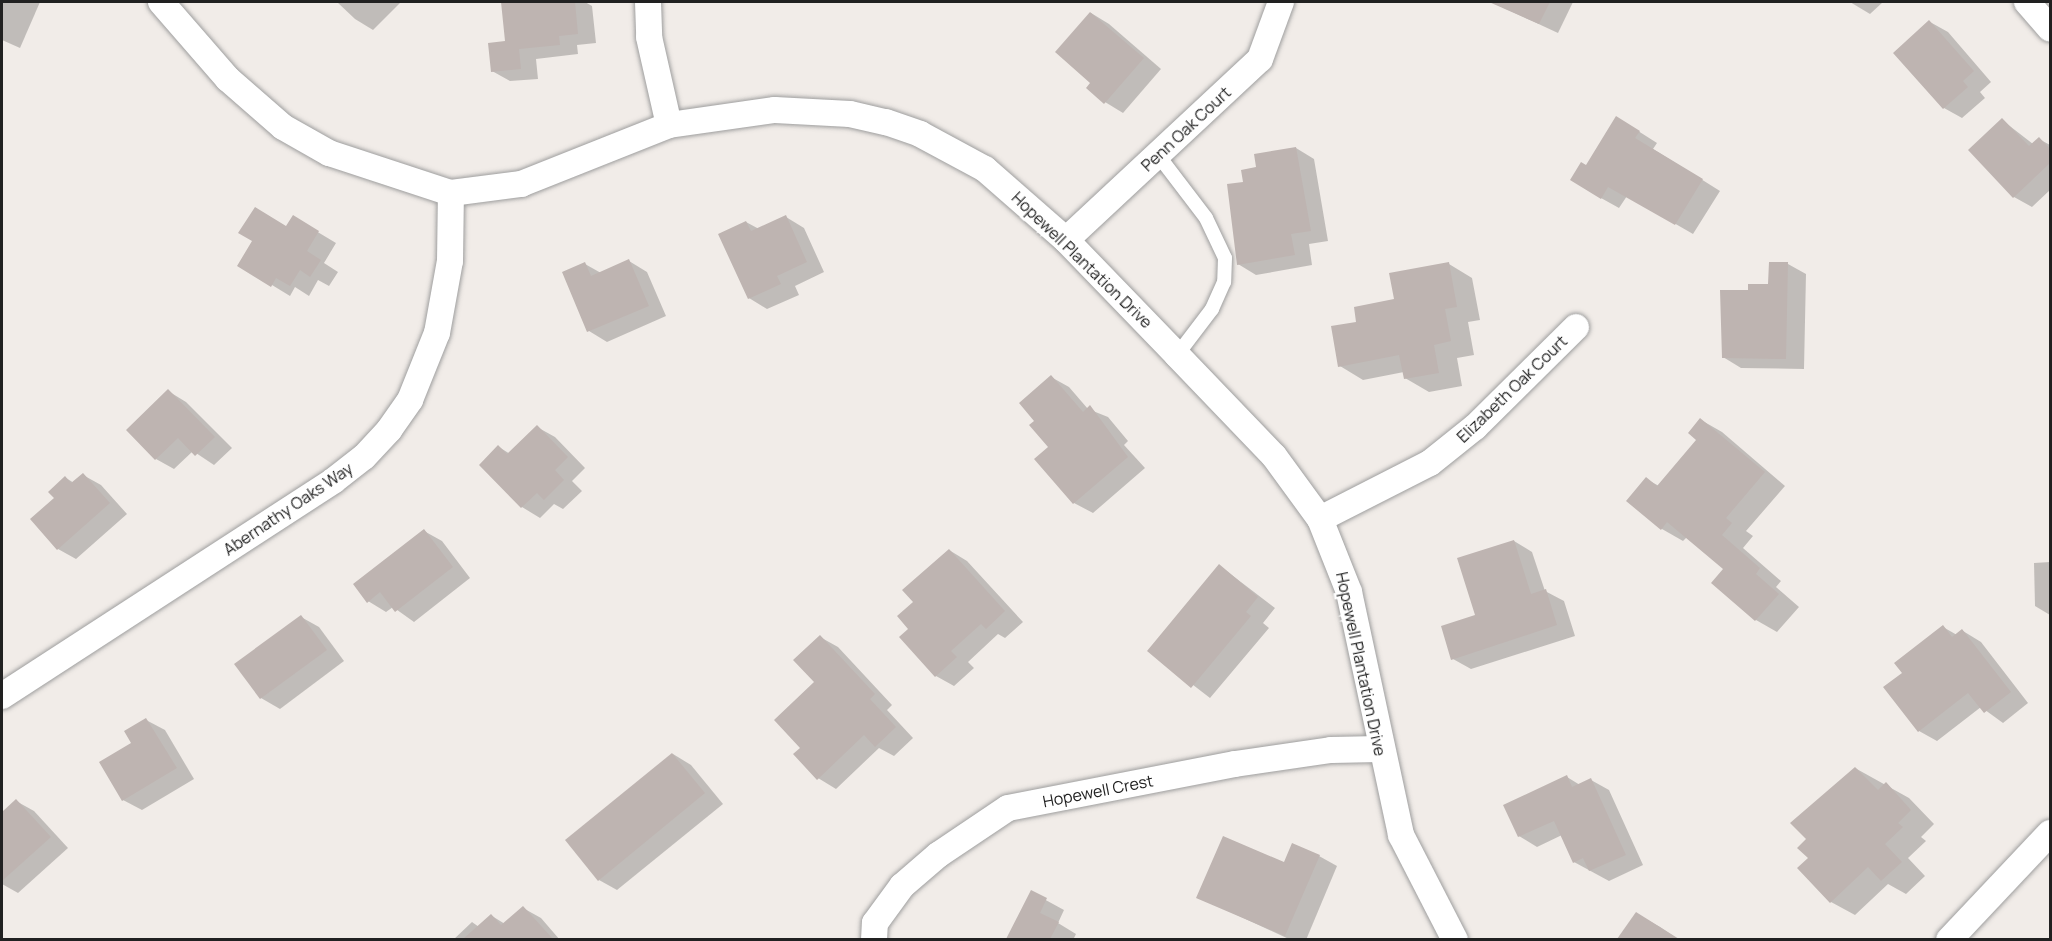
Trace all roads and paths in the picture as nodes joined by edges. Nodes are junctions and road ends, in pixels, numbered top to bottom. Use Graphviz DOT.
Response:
graph roads {
  1 [pos="161,2"];
  2 [pos="648,2"];
  3 [pos="1281,2"];
  4 [pos="2027,2"];
  5 [pos="2050,28"];
  6 [pos="669,125"];
  7 [pos="1158,155"];
  8 [pos="452,193"];
  9 [pos="1066,240"];
  10 [pos="1576,327"];
  11 [pos="1178,355"];
  12 [pos="1320,519"];
  13 [pos="2,696"];
  14 [pos="1380,749"];
  15 [pos="2050,833"];
  16 [pos="874,939"];
  17 [pos="1455,939"];
  18 [pos="1949,939"];
  1 -- 8 [label="street, Hopewell Plantation Drive"];
  2 -- 6 [label="street"];
  3 -- 7 [label="street, Penn Oak Court"];
  4 -- 5 [label="street"];
  6 -- 8 [label="street, Hopewell Plantation Drive"];
  6 -- 9 [label="street, Hopewell Plantation Drive"];
  7 -- 9 [label="street, Penn Oak Court"];
  7 -- 11 [label="lane"];
  8 -- 13 [label="street, Abernathy Oaks Way"];
  9 -- 11 [label="street, Hopewell Plantation Drive"];
  10 -- 12 [label="street, Elizabeth Oak Court"];
  11 -- 12 [label="street, Hopewell Plantation Drive"];
  12 -- 14 [label="street, Hopewell Plantation Drive"];
  14 -- 16 [label="street, Hopewell Crest"];
  14 -- 17 [label="street, Hopewell Plantation Drive"];
  15 -- 18 [label="street"];
}
